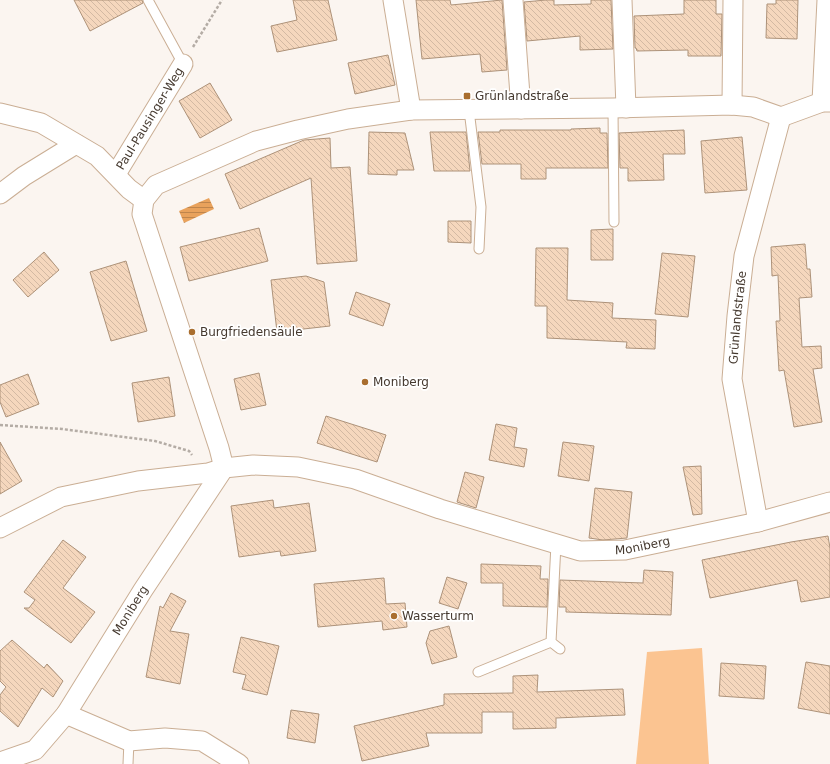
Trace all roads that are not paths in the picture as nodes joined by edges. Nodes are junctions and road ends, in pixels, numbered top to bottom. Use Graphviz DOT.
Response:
graph roads {
  1 [pos="148,0"];
  2 [pos="393,0"];
  3 [pos="513,0"];
  4 [pos="622,0"];
  5 [pos="733,0"];
  6 [pos="827,0"];
  7 [pos="183,64"];
  8 [pos="826,102"];
  9 [pos="732,105"];
  10 [pos="620,108"];
  11 [pos="521,109"];
  12 [pos="411,110"];
  13 [pos="469,110"];
  14 [pos="0,113"];
  15 [pos="781,116"];
  16 [pos="76,144"];
  17 [pos="116,174"];
  18 [pos="0,194"];
  19 [pos="144,200"];
  20 [pos="614,222"];
  21 [pos="479,249"];
  22 [pos="216,471"];
  23 [pos="830,502"];
  24 [pos="758,522"];
  25 [pos="0,528"];
  26 [pos="556,544"];
  27 [pos="551,642"];
  28 [pos="560,649"];
  29 [pos="478,672"];
  30 [pos="66,714"];
  31 [pos="129,741"];
  32 [pos="0,762"];
  33 [pos="128,764"];
  34 [pos="239,764"];
  1 -- 7 [label="lane"];
  2 -- 12 [label="street"];
  3 -- 11 [label="street"];
  4 -- 10 [label="street"];
  5 -- 9 [label="street"];
  6 -- 8 [label="street"];
  7 -- 17 [label="street, Paul-Pausinger-Weg"];
  8 -- 15 [label="street"];
  9 -- 10 [label="street"];
  9 -- 15 [label="street"];
  10 -- 11 [label="street"];
  10 -- 20 [label="lane"];
  11 -- 13 [label="street"];
  12 -- 13 [label="street"];
  12 -- 19 [label="street"];
  13 -- 21 [label="lane"];
  14 -- 16 [label="street, Paul-Pausinger-Weg"];
  15 -- 24 [label="street, Grünlandstraße"];
  16 -- 17 [label="street, Paul-Pausinger-Weg"];
  16 -- 18 [label="street"];
  17 -- 19 [label="street, Paul-Pausinger-Weg"];
  19 -- 22 [label="street"];
  22 -- 25 [label="street, Moniberg"];
  22 -- 26 [label="street, Moniberg"];
  22 -- 30 [label="street, Moniberg"];
  23 -- 24 [label="street, Moniberg"];
  24 -- 26 [label="street, Moniberg"];
  26 -- 27 [label="lane"];
  27 -- 28 [label="lane"];
  27 -- 29 [label="lane"];
  30 -- 31 [label="street"];
  30 -- 32 [label="street, Moniberg"];
  31 -- 33 [label="lane"];
  31 -- 34 [label="street"];
}
